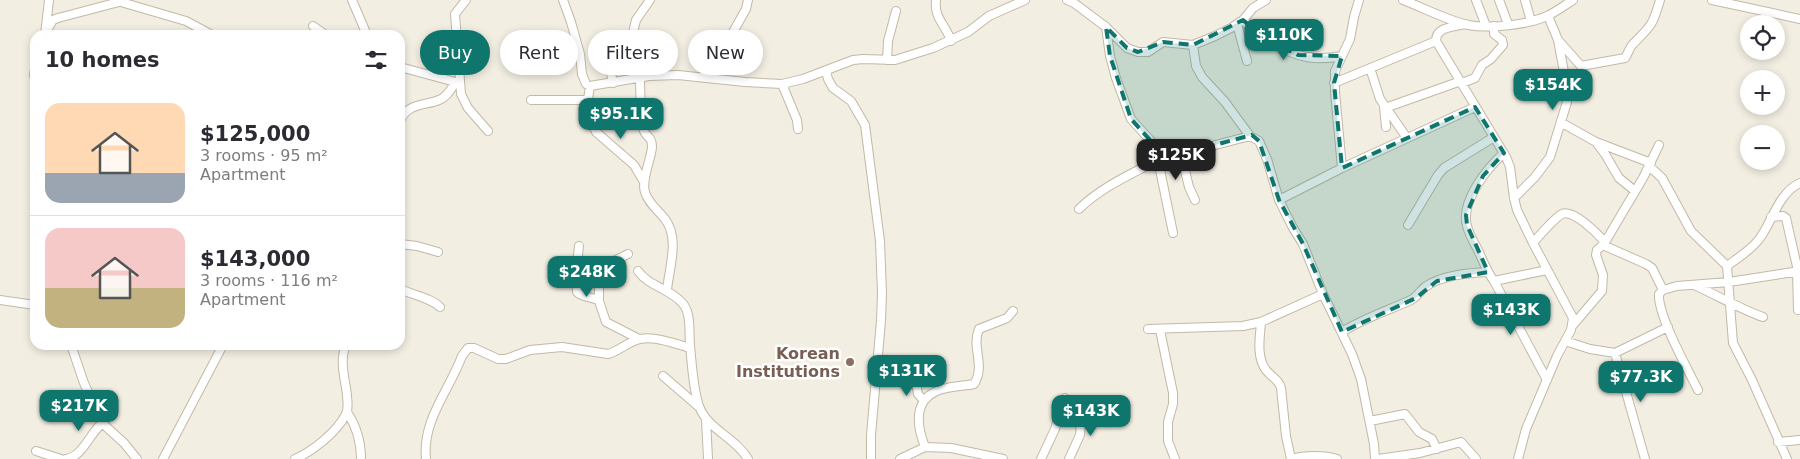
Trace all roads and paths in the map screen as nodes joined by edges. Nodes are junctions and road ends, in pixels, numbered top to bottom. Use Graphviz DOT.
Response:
graph roads {
  1 [pos="49,0"];
  2 [pos="352,0"];
  3 [pos="466,0"];
  4 [pos="563,0"];
  5 [pos="650,0"];
  6 [pos="748,0"];
  7 [pos="936,0"];
  8 [pos="1025,0"];
  9 [pos="1067,0"];
  10 [pos="1266,0"];
  11 [pos="1359,0"];
  12 [pos="1403,0"];
  13 [pos="1476,0"];
  14 [pos="1499,0"];
  15 [pos="1525,0"];
  16 [pos="1573,0"];
  17 [pos="1660,0"];
  18 [pos="1712,0"];
  19 [pos="117,1"];
  20 [pos="1731,2"];
  21 [pos="1562,3"];
  22 [pos="896,11"];
  23 [pos="1548,16"];
  24 [pos="1800,19"];
  25 [pos="1530,21"];
  26 [pos="1240,22"];
  27 [pos="1466,24"];
  28 [pos="1508,24"];
  29 [pos="313,26"];
  30 [pos="1490,26"];
  31 [pos="1106,27"];
  32 [pos="46,30"];
  33 [pos="47,30"];
  34 [pos="203,30"];
  35 [pos="319,30"];
  36 [pos="365,30"];
  37 [pos="1558,40"];
  38 [pos="951,41"];
  39 [pos="1436,41"];
  40 [pos="1193,45"];
  41 [pos="1342,56"];
  42 [pos="887,60"];
  43 [pos="1247,61"];
  44 [pos="405,68"];
  45 [pos="1370,68"];
  46 [pos="826,71"];
  47 [pos="640,77"];
  48 [pos="704,77"];
  49 [pos="1462,82"];
  50 [pos="458,83"];
  51 [pos="613,83"];
  52 [pos="1334,83"];
  53 [pos="782,84"];
  54 [pos="590,86"];
  55 [pos="588,99"];
  56 [pos="531,100"];
  57 [pos="1385,106"];
  58 [pos="1475,107"];
  59 [pos="405,114"];
  60 [pos="1562,123"];
  61 [pos="1386,127"];
  62 [pos="798,129"];
  63 [pos="488,132"];
  64 [pos="1250,136"];
  65 [pos="1494,137"];
  66 [pos="1407,138"];
  67 [pos="1596,142"];
  68 [pos="1659,145"];
  69 [pos="1504,153"];
  70 [pos="1180,154"];
  71 [pos="1158,160"];
  72 [pos="1650,165"];
  73 [pos="1342,168"];
  74 [pos="644,182"];
  75 [pos="1800,183"];
  76 [pos="1635,191"];
  77 [pos="1514,198"];
  78 [pos="1195,200"];
  79 [pos="1279,200"];
  80 [pos="1079,208"];
  81 [pos="1772,217"];
  82 [pos="1408,224"];
  83 [pos="1173,233"];
  84 [pos="1604,242"];
  85 [pos="1532,243"];
  86 [pos="405,245"];
  87 [pos="579,246"];
  88 [pos="438,252"];
  89 [pos="628,254"];
  90 [pos="1728,266"];
  91 [pos="1547,270"];
  92 [pos="638,271"];
  93 [pos="1798,271"];
  94 [pos="1488,272"];
  95 [pos="1494,281"];
  96 [pos="1729,282"];
  97 [pos="1694,285"];
  98 [pos="667,290"];
  99 [pos="1663,290"];
  100 [pos="405,291"];
  101 [pos="1323,294"];
  102 [pos="0,300"];
  103 [pos="599,300"];
  104 [pos="1730,302"];
  105 [pos="30,304"];
  106 [pos="440,307"];
  107 [pos="1798,310"];
  108 [pos="1013,311"];
  109 [pos="1763,317"];
  110 [pos="1261,322"];
  111 [pos="1573,325"];
  112 [pos="1668,327"];
  113 [pos="1148,329"];
  114 [pos="1160,330"];
  115 [pos="1342,332"];
  116 [pos="639,339"];
  117 [pos="1565,341"];
  118 [pos="690,348"];
  119 [pos="73,350"];
  120 [pos="220,350"];
  121 [pos="344,350"];
  122 [pos="1615,352"];
  123 [pos="663,376"];
  124 [pos="1547,380"];
  125 [pos="916,383"];
  126 [pos="1698,390"];
  127 [pos="1065,398"];
  128 [pos="924,401"];
  129 [pos="699,407"];
  130 [pos="1082,409"];
  131 [pos="347,412"];
  132 [pos="706,419"];
  133 [pos="1370,421"];
  134 [pos="102,424"];
  135 [pos="1800,440"];
  136 [pos="1778,442"];
  137 [pos="925,447"];
  138 [pos="1436,450"];
  139 [pos="36,451"];
  140 [pos="1418,456"];
  141 [pos="61,459"];
  142 [pos="66,459"];
  143 [pos="137,459"];
  144 [pos="163,459"];
  145 [pos="295,459"];
  146 [pos="360,459"];
  147 [pos="426,459"];
  148 [pos="708,459"];
  149 [pos="748,459"];
  150 [pos="871,459"];
  151 [pos="900,459"];
  152 [pos="1003,459"];
  153 [pos="1041,459"];
  154 [pos="1069,459"];
  155 [pos="1174,459"];
  156 [pos="1291,459"];
  157 [pos="1337,459"];
  158 [pos="1376,459"];
  159 [pos="1439,459"];
  160 [pos="1476,459"];
  161 [pos="1518,459"];
  162 [pos="1646,459"];
  163 [pos="1787,459"];
  1 -- 32 [label="street"];
  2 -- 36 [label="street"];
  3 -- 50 [label="street"];
  4 -- 54 [label="street"];
  5 -- 51 [label="street"];
  6 -- 48 [label="street"];
  7 -- 38 [label="street"];
  8 -- 38 [label="street"];
  9 -- 31 [label="street"];
  10 -- 26 [label="street"];
  11 -- 41 [label="street"];
  12 -- 27 [label="street"];
  13 -- 30 [label="street"];
  14 -- 28 [label="street"];
  15 -- 25 [label="street"];
  16 -- 21 [label="street"];
  17 -- 37 [label="street"];
  18 -- 20 [label="street"];
  19 -- 33 [label="street"];
  19 -- 34 [label="street"];
  20 -- 24 [label="street"];
  21 -- 23 [label="street"];
  22 -- 42 [label="street"];
  23 -- 25 [label="street"];
  23 -- 37 [label="street"];
  25 -- 28 [label="street"];
  26 -- 40 [label="street"];
  26 -- 41 [label="street"];
  26 -- 43 [label="street"];
  27 -- 30 [label="street"];
  27 -- 39 [label="street"];
  28 -- 30 [label="street"];
  29 -- 35 [label="street"];
  30 -- 49 [label="street"];
  31 -- 40 [label="street"];
  31 -- 71 [label="street"];
  37 -- 60 [label="street"];
  38 -- 42 [label="street"];
  39 -- 45 [label="street"];
  39 -- 49 [label="street"];
  40 -- 64 [label="street"];
  41 -- 52 [label="street"];
  42 -- 46 [label="street"];
  44 -- 50 [label="street"];
  45 -- 52 [label="street"];
  45 -- 57 [label="street"];
  46 -- 53 [label="street"];
  46 -- 150 [label="street"];
  47 -- 48 [label="street"];
  47 -- 51 [label="street"];
  47 -- 74 [label="street"];
  48 -- 53 [label="street"];
  49 -- 57 [label="street"];
  49 -- 58 [label="street"];
  50 -- 59 [label="street"];
  50 -- 63 [label="street"];
  51 -- 54 [label="street"];
  52 -- 73 [label="street"];
  53 -- 62 [label="street"];
  54 -- 55 [label="street"];
  55 -- 56 [label="street"];
  55 -- 74 [label="street"];
  57 -- 61 [label="street"];
  57 -- 66 [label="street"];
  58 -- 65 [label="street"];
  58 -- 66 [label="street"];
  60 -- 67 [label="street"];
  60 -- 77 [label="street"];
  64 -- 70 [label="street"];
  64 -- 79 [label="street"];
  65 -- 69 [label="street"];
  65 -- 82 [label="street"];
  66 -- 73 [label="street"];
  67 -- 72 [label="street"];
  67 -- 76 [label="street"];
  68 -- 72 [label="street"];
  69 -- 77 [label="street"];
  69 -- 94 [label="street"];
  70 -- 71 [label="street"];
  70 -- 78 [label="street"];
  71 -- 80 [label="street"];
  71 -- 83 [label="street"];
  72 -- 76 [label="street"];
  72 -- 90 [label="street"];
  73 -- 79 [label="street"];
  74 -- 98 [label="street"];
  75 -- 81 [label="street"];
  76 -- 84 [label="street"];
  77 -- 85 [label="street"];
  79 -- 101 [label="street"];
  81 -- 90 [label="street"];
  81 -- 93 [label="street"];
  84 -- 85 [label="street"];
  84 -- 99 [label="street"];
  84 -- 111 [label="street"];
  85 -- 91 [label="street"];
  86 -- 88 [label="street"];
  87 -- 103 [label="street"];
  89 -- 103 [label="street"];
  90 -- 96 [label="street"];
  91 -- 95 [label="street"];
  91 -- 111 [label="street"];
  92 -- 98 [label="street"];
  93 -- 96 [label="street"];
  93 -- 107 [label="street"];
  94 -- 95 [label="street"];
  94 -- 115 [label="street"];
  95 -- 124 [label="street"];
  96 -- 97 [label="street"];
  96 -- 104 [label="street"];
  97 -- 99 [label="street"];
  97 -- 104 [label="street"];
  98 -- 118 [label="street"];
  99 -- 112 [label="street"];
  100 -- 106 [label="street"];
  101 -- 110 [label="street"];
  101 -- 115 [label="street"];
  102 -- 105 [label="street"];
  103 -- 116 [label="street"];
  104 -- 109 [label="street"];
  104 -- 136 [label="street"];
  108 -- 128 [label="street"];
  110 -- 114 [label="street"];
  110 -- 156 [label="street"];
  111 -- 117 [label="street"];
  112 -- 122 [label="street"];
  112 -- 126 [label="street"];
  113 -- 114 [label="street"];
  114 -- 155 [label="street"];
  115 -- 133 [label="street"];
  116 -- 118 [label="street"];
  116 -- 147 [label="street"];
  117 -- 122 [label="street"];
  117 -- 124 [label="street"];
  118 -- 129 [label="street"];
  119 -- 134 [label="street"];
  120 -- 144 [label="street"];
  121 -- 131 [label="street"];
  122 -- 162 [label="street"];
  123 -- 129 [label="street"];
  124 -- 161 [label="street"];
  125 -- 128 [label="street"];
  127 -- 153 [label="street"];
  128 -- 137 [label="street"];
  129 -- 132 [label="street"];
  130 -- 154 [label="street"];
  131 -- 145 [label="street"];
  131 -- 146 [label="street"];
  132 -- 148 [label="street"];
  132 -- 149 [label="street"];
  133 -- 138 [label="street"];
  133 -- 158 [label="street"];
  134 -- 142 [label="street"];
  134 -- 143 [label="street"];
  135 -- 136 [label="street"];
  136 -- 163 [label="street"];
  137 -- 151 [label="street"];
  137 -- 152 [label="street"];
  138 -- 140 [label="street"];
  138 -- 159 [label="street"];
  138 -- 160 [label="street"];
  139 -- 141 [label="street"];
  140 -- 158 [label="street"];
  156 -- 157 [label="street"];
}
